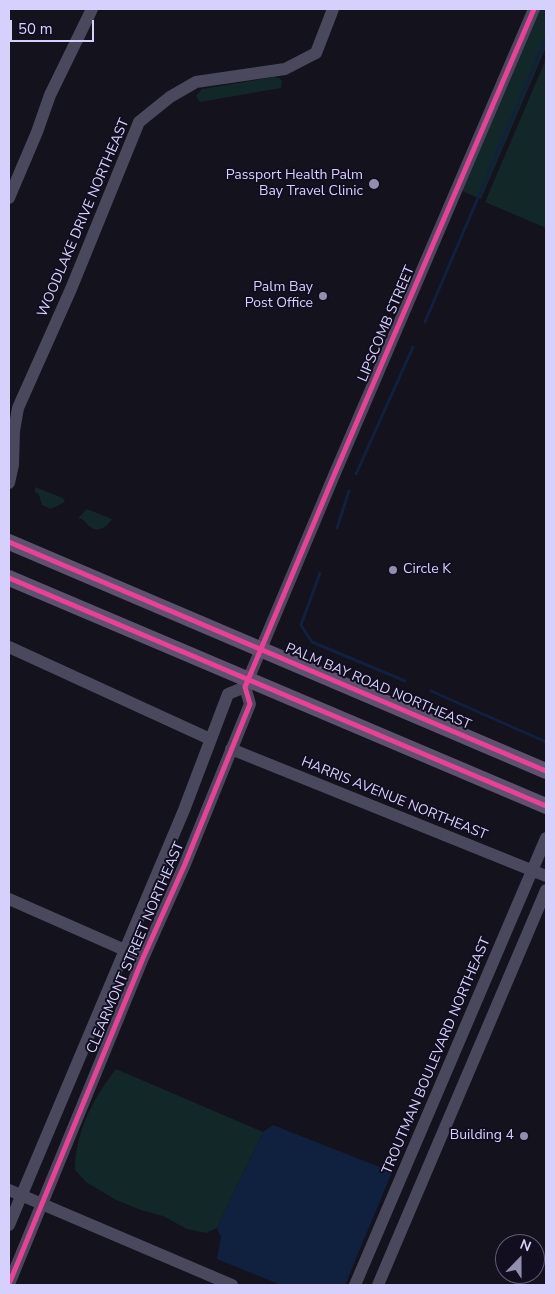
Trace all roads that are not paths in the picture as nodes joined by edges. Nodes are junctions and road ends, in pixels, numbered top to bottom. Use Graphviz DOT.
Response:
graph roads {
  1 [pos="92,9"];
  2 [pos="333,9"];
  3 [pos="534,9"];
  4 [pos="9,198"];
  5 [pos="18,408"];
  6 [pos="9,422"];
  7 [pos="9,483"];
  8 [pos="9,542"];
  9 [pos="9,578"];
  10 [pos="9,647"];
  11 [pos="261,650"];
  12 [pos="247,683"];
  13 [pos="210,739"];
  14 [pos="231,749"];
  15 [pos="546,771"];
  16 [pos="546,806"];
  17 [pos="546,838"];
  18 [pos="532,871"];
  19 [pos="546,876"];
  20 [pos="546,890"];
  21 [pos="9,899"];
  22 [pos="126,949"];
  23 [pos="143,958"];
  24 [pos="426,1118"];
  25 [pos="446,1126"];
  26 [pos="9,1190"];
  27 [pos="22,1196"];
  28 [pos="42,1204"];
  29 [pos="9,1225"];
  30 [pos="9,1284"];
  31 [pos="232,1285"];
  32 [pos="355,1285"];
  33 [pos="378,1285"];
  1 -- 4 [label="street"];
  2 -- 5 [label="street, WOODLAKE DRIVE NORTHEAST"];
  3 -- 11 [label="street, LIPSCOMB STREET"];
  5 -- 6 [label="street, WOODLAKE DRIVE NORTHEAST"];
  5 -- 7 [label="street, WOODLAKE DRIVE NORTHEAST"];
  8 -- 11 [label="main road, PALM BAY ROAD NORTHEAST"];
  9 -- 12 [label="main road"];
  10 -- 13 [label="street"];
  11 -- 12 [label="street, CLEARMONT STREET NORTHEAST"];
  11 -- 15 [label="main road, PALM BAY ROAD NORTHEAST"];
  12 -- 13 [label="street, CLEARMONT STREET NORTHEAST"];
  12 -- 14 [label="street, CLEARMONT STREET NORTHEAST"];
  12 -- 16 [label="main road"];
  13 -- 22 [label="street, CLEARMONT STREET NORTHEAST"];
  14 -- 18 [label="street, HARRIS AVENUE NORTHEAST"];
  14 -- 23 [label="street, CLEARMONT STREET NORTHEAST"];
  17 -- 18 [label="street, TROUTMAN BOULEVARD NORTHEAST"];
  18 -- 19 [label="street, HARRIS AVENUE NORTHEAST"];
  18 -- 24 [label="street, TROUTMAN BOULEVARD NORTHEAST"];
  20 -- 25 [label="street"];
  21 -- 22 [label="street"];
  22 -- 23 [label="street"];
  22 -- 27 [label="street, CLEARMONT STREET NORTHEAST"];
  23 -- 28 [label="street, CLEARMONT STREET NORTHEAST"];
  24 -- 25 [label="street"];
  24 -- 32 [label="street, TROUTMAN BOULEVARD NORTHEAST"];
  25 -- 33 [label="street"];
  26 -- 27 [label="street"];
  27 -- 28 [label="street"];
  27 -- 29 [label="street, CLEARMONT STREET NORTHEAST"];
  28 -- 30 [label="street, CLEARMONT STREET NORTHEAST"];
  28 -- 31 [label="street"];
}
